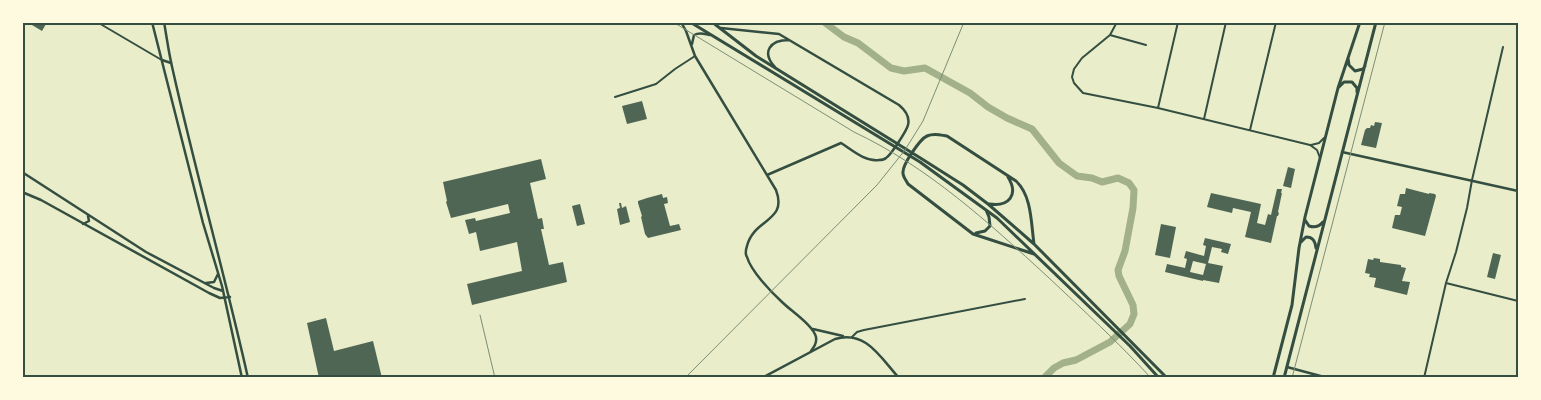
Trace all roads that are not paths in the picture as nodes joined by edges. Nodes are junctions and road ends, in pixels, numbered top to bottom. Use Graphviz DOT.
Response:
graph roads {
  1 [pos="97,22"];
  2 [pos="152,22"];
  3 [pos="164,22"];
  4 [pos="680,22"];
  5 [pos="690,22"];
  6 [pos="712,22"];
  7 [pos="1117,22"];
  8 [pos="1178,22"];
  9 [pos="1226,22"];
  10 [pos="1276,22"];
  11 [pos="1360,22"];
  12 [pos="1376,22"];
  13 [pos="720,28"];
  14 [pos="1110,35"];
  15 [pos="712,36"];
  16 [pos="791,40"];
  17 [pos="1146,45"];
  18 [pos="1503,47"];
  19 [pos="693,48"];
  20 [pos="695,56"];
  21 [pos="1348,57"];
  22 [pos="160,59"];
  23 [pos="171,63"];
  24 [pos="1367,64"];
  25 [pos="778,70"];
  26 [pos="1338,88"];
  27 [pos="1357,96"];
  28 [pos="615,97"];
  29 [pos="1158,108"];
  30 [pos="1204,120"];
  31 [pos="1250,130"];
  32 [pos="1326,136"];
  33 [pos="1310,145"];
  34 [pos="1342,152"];
  35 [pos="1320,159"];
  36 [pos="921,160"];
  37 [pos="22,172"];
  38 [pos="1006,174"];
  39 [pos="767,175"];
  40 [pos="1472,180"];
  41 [pos="1518,191"];
  42 [pos="22,192"];
  43 [pos="988,204"];
  44 [pos="986,209"];
  45 [pos="88,214"];
  46 [pos="1305,217"];
  47 [pos="1324,220"];
  48 [pos="210,222"];
  49 [pos="82,224"];
  50 [pos="203,224"];
  51 [pos="973,234"];
  52 [pos="1034,244"];
  53 [pos="1298,248"];
  54 [pos="1316,251"];
  55 [pos="1036,255"];
  56 [pos="218,273"];
  57 [pos="205,283"];
  58 [pos="1446,283"];
  59 [pos="228,289"];
  60 [pos="223,290"];
  61 [pos="230,297"];
  62 [pos="225,298"];
  63 [pos="1026,299"];
  64 [pos="1518,301"];
  65 [pos="1100,314"];
  66 [pos="812,329"];
  67 [pos="843,336"];
  68 [pos="852,337"];
  69 [pos="1131,344"];
  70 [pos="811,351"];
  71 [pos="1287,367"];
  72 [pos="1273,377"];
  73 [pos="242,378"];
  74 [pos="248,378"];
  75 [pos="762,378"];
  76 [pos="899,378"];
  77 [pos="1159,378"];
  78 [pos="1167,378"];
  79 [pos="1284,378"];
  80 [pos="1328,378"];
  81 [pos="1424,378"];
  1 -- 22 [label="street"];
  2 -- 22 [label="main road"];
  3 -- 23 [label="main road"];
  4 -- 19 [label="main road"];
  5 -- 15 [label="main road"];
  6 -- 13 [label="main road"];
  7 -- 14 [label="street"];
  8 -- 29 [label="street"];
  9 -- 30 [label="street"];
  10 -- 31 [label="street"];
  11 -- 21 [label="main road"];
  12 -- 24 [label="main road"];
  13 -- 16 [label="main road"];
  13 -- 25 [label="main road"];
  14 -- 17 [label="street"];
  14 -- 29 [label="street"];
  15 -- 19 [label="main road"];
  15 -- 36 [label="main road"];
  16 -- 25 [label="main road"];
  16 -- 39 [label="main road"];
  18 -- 40 [label="street"];
  19 -- 20 [label="main road"];
  20 -- 28 [label="street"];
  20 -- 39 [label="main road"];
  21 -- 24 [label="main road"];
  21 -- 26 [label="main road"];
  22 -- 23 [label="main road"];
  22 -- 50 [label="main road"];
  23 -- 48 [label="main road"];
  24 -- 27 [label="main road"];
  25 -- 36 [label="main road"];
  26 -- 27 [label="main road"];
  26 -- 32 [label="main road"];
  27 -- 34 [label="main road"];
  29 -- 30 [label="street"];
  30 -- 31 [label="street"];
  31 -- 33 [label="street"];
  32 -- 33 [label="street"];
  32 -- 35 [label="main road"];
  33 -- 35 [label="street"];
  34 -- 40 [label="main road"];
  34 -- 47 [label="main road"];
  35 -- 46 [label="main road"];
  36 -- 43 [label="main road"];
  36 -- 44 [label="main road"];
  37 -- 45 [label="main road"];
  38 -- 43 [label="main road"];
  38 -- 51 [label="main road"];
  38 -- 52 [label="main road"];
  39 -- 66 [label="main road"];
  40 -- 41 [label="main road"];
  40 -- 58 [label="street"];
  42 -- 49 [label="main road"];
  43 -- 52 [label="main road"];
  44 -- 51 [label="main road"];
  44 -- 55 [label="main road"];
  45 -- 49 [label="main road"];
  45 -- 57 [label="main road"];
  46 -- 47 [label="main road"];
  46 -- 53 [label="main road"];
  47 -- 54 [label="main road"];
  48 -- 50 [label="main road"];
  48 -- 59 [label="main road"];
  49 -- 62 [label="main road"];
  50 -- 56 [label="main road"];
  51 -- 55 [label="main road"];
  52 -- 65 [label="main road"];
  53 -- 54 [label="main road"];
  53 -- 72 [label="main road"];
  54 -- 71 [label="main road"];
  55 -- 65 [label="main road"];
  56 -- 57 [label="main road"];
  56 -- 60 [label="main road"];
  57 -- 60 [label="main road"];
  58 -- 64 [label="street"];
  58 -- 81 [label="street"];
  59 -- 60 [label="main road"];
  59 -- 61 [label="main road"];
  60 -- 62 [label="main road"];
  61 -- 62 [label="main road"];
  61 -- 74 [label="main road"];
  62 -- 73 [label="main road"];
  63 -- 68 [label="street"];
  65 -- 69 [label="main road"];
  66 -- 67 [label="main road"];
  66 -- 70 [label="main road"];
  67 -- 68 [label="main road"];
  67 -- 70 [label="main road"];
  68 -- 76 [label="main road"];
  69 -- 77 [label="main road"];
  69 -- 78 [label="main road"];
  70 -- 75 [label="main road"];
  71 -- 79 [label="main road"];
  71 -- 80 [label="main road"];
}
